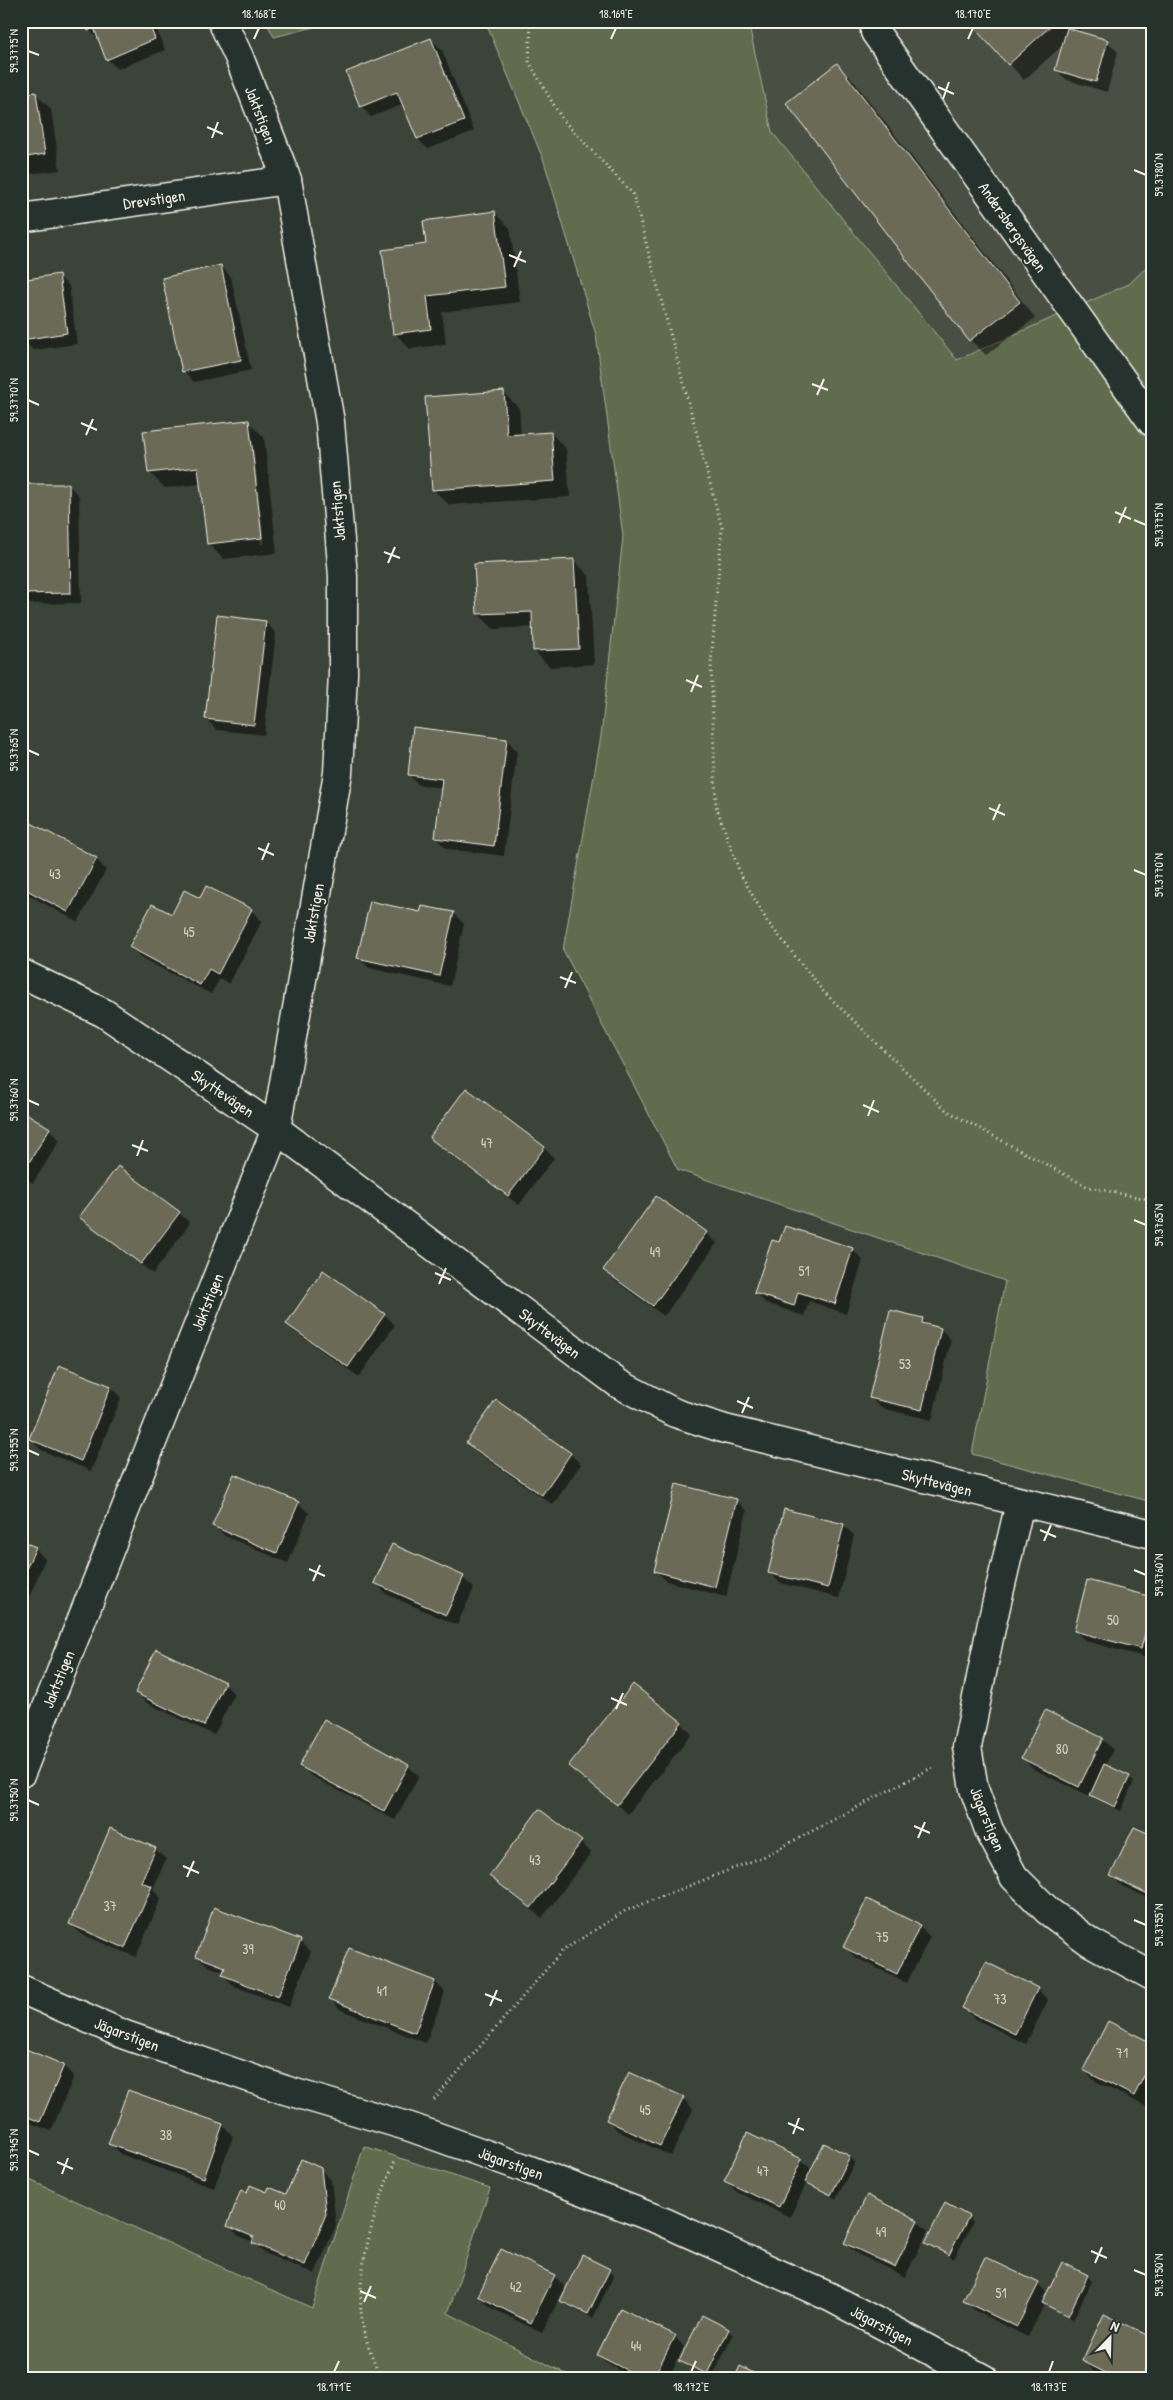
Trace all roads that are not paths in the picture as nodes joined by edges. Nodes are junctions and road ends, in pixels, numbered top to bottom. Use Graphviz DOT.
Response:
graph roads {
  1 [pos="222,21"];
  2 [pos="875,32"];
  3 [pos="287,180"];
  4 [pos="21,218"];
  5 [pos="1152,422"];
  6 [pos="21,973"];
  7 [pos="276,1129"];
  8 [pos="1020,1503"];
  9 [pos="1152,1534"];
  10 [pos="21,1772"];
  11 [pos="1152,1976"];
  12 [pos="21,1989"];
  13 [pos="984,2379"];
  1 -- 3 [label="street, Jaktstigen"];
  2 -- 5 [label="street, Andersbergsvägen"];
  3 -- 4 [label="street, Drevstigen"];
  3 -- 7 [label="street, Jaktstigen"];
  6 -- 7 [label="street, Skyttevägen"];
  7 -- 8 [label="street, Skyttevägen"];
  7 -- 10 [label="street, Jaktstigen"];
  8 -- 9 [label="street, Skyttevägen"];
  8 -- 11 [label="street, Jägarstigen"];
  12 -- 13 [label="street, Jägarstigen"];
}
